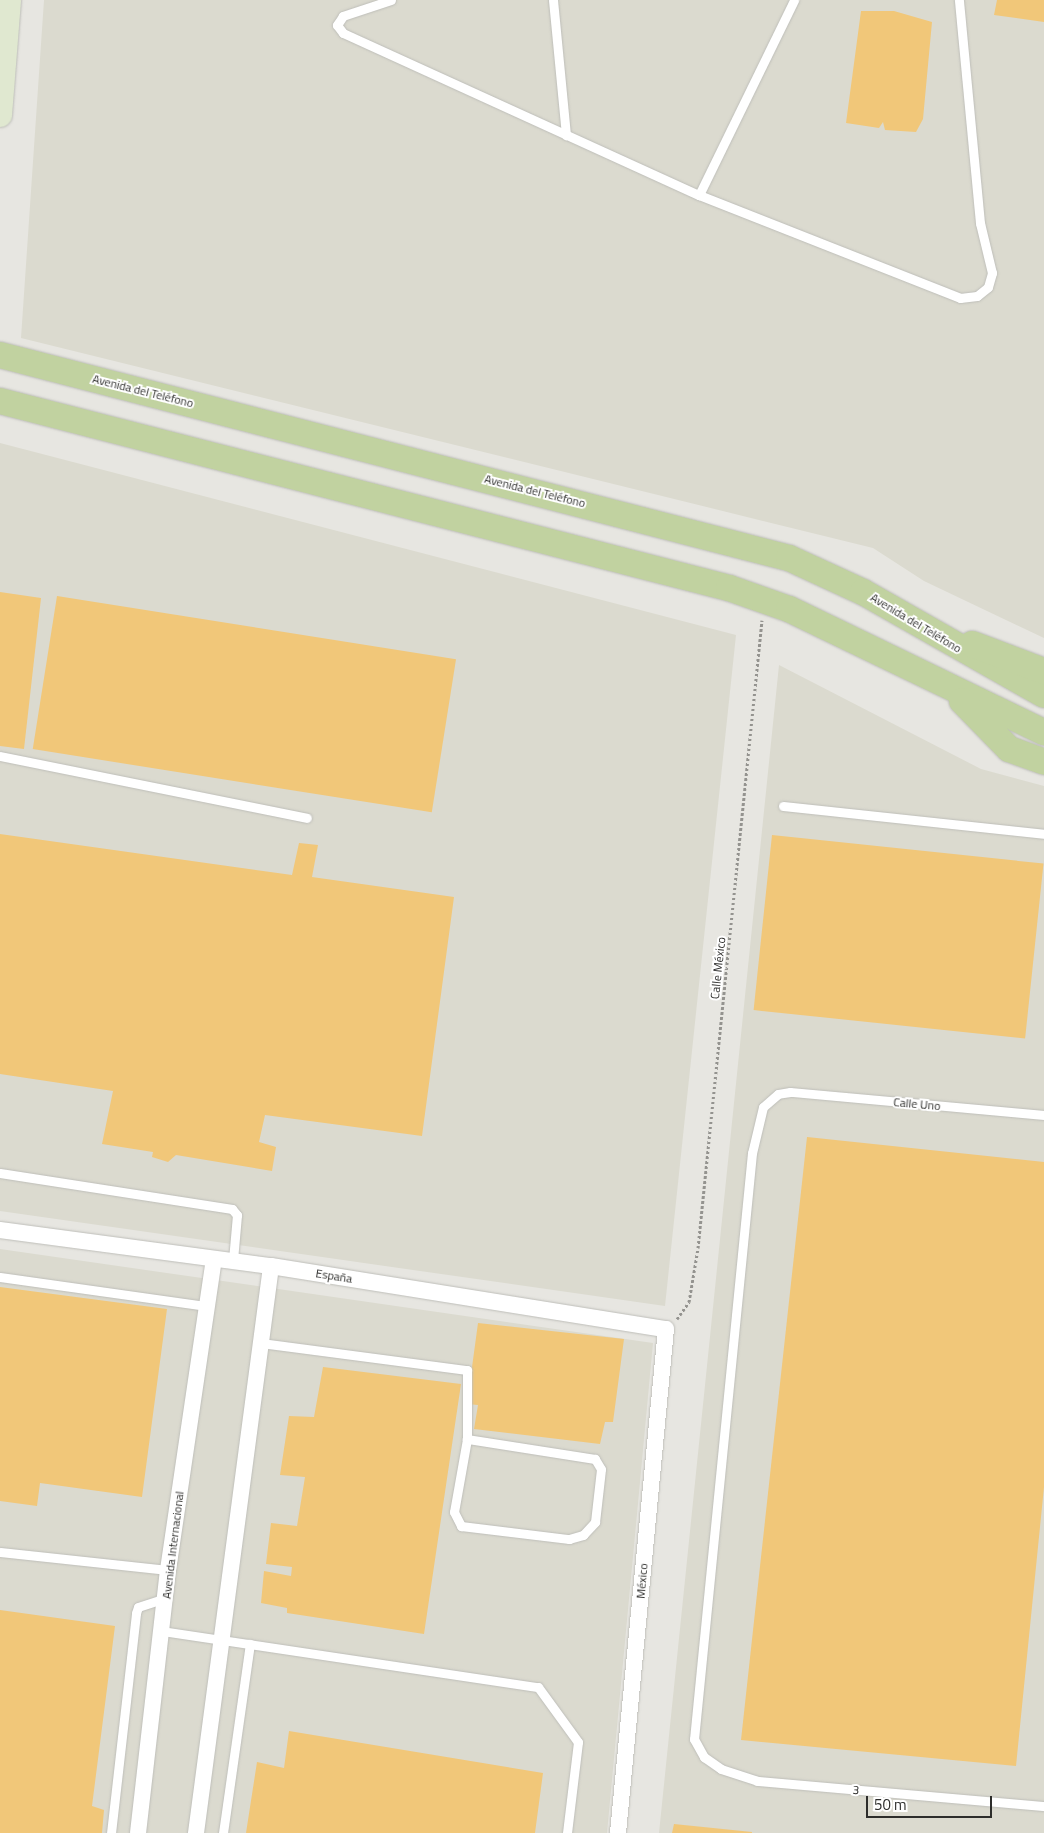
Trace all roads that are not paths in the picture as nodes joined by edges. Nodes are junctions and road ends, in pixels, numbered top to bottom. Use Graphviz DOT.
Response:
graph roads {
  1 [pos="9,0"];
  2 [pos="391,0"];
  3 [pos="553,0"];
  4 [pos="794,0"];
  5 [pos="959,0"];
  6 [pos="371,3"];
  7 [pos="0,115"];
  8 [pos="566,135"];
  9 [pos="699,195"];
  10 [pos="0,355"];
  11 [pos="0,401"];
  12 [pos="938,636"];
  13 [pos="1044,671"];
  14 [pos="954,693"];
  15 [pos="1044,695"];
  16 [pos="1044,732"];
  17 [pos="0,756"];
  18 [pos="1044,762"];
  19 [pos="783,806"];
  20 [pos="307,818"];
  21 [pos="1044,834"];
  22 [pos="790,1092"];
  23 [pos="1044,1115"];
  24 [pos="0,1173"];
  25 [pos="0,1230"];
  26 [pos="214,1259"];
  27 [pos="233,1260"];
  28 [pos="271,1266"];
  29 [pos="0,1277"];
  30 [pos="207,1306"];
  31 [pos="666,1329"];
  32 [pos="261,1343"];
  33 [pos="466,1439"];
  34 [pos="0,1552"];
  35 [pos="168,1570"];
  36 [pos="166,1598"];
  37 [pos="162,1631"];
  38 [pos="222,1640"];
  39 [pos="250,1644"];
  40 [pos="1044,1806"];
  41 [pos="111,1833"];
  42 [pos="138,1833"];
  43 [pos="196,1833"];
  44 [pos="223,1833"];
  45 [pos="567,1833"];
  46 [pos="618,1833"];
  1 -- 7 [label="main road"];
  2 -- 6 [label="lane"];
  3 -- 8 [label="lane"];
  4 -- 9 [label="lane"];
  5 -- 9 [label="lane"];
  6 -- 8 [label="lane"];
  8 -- 9 [label="lane"];
  10 -- 12 [label="main road, Avenida del Teléfono"];
  11 -- 14 [label="main road"];
  12 -- 13 [label="main road"];
  12 -- 15 [label="main road, Avenida del Teléfono"];
  14 -- 16 [label="main road"];
  14 -- 18 [label="main road"];
  17 -- 20 [label="lane"];
  19 -- 21 [label="lane"];
  22 -- 23 [label="lane, Calle Uno"];
  22 -- 40 [label="lane, 3"];
  24 -- 27 [label="lane"];
  25 -- 26 [label="street, España"];
  26 -- 27 [label="street, España"];
  26 -- 30 [label="street, Avenida Internacional"];
  27 -- 28 [label="street, España"];
  28 -- 31 [label="street, España"];
  28 -- 32 [label="street"];
  29 -- 30 [label="lane"];
  30 -- 35 [label="street, Avenida Internacional"];
  31 -- 46 [label="street, México"];
  32 -- 33 [label="lane"];
  32 -- 38 [label="street"];
  33 -- 33 [label="lane"];
  34 -- 35 [label="lane"];
  35 -- 36 [label="street, Avenida Internacional"];
  36 -- 37 [label="street, Avenida Internacional"];
  36 -- 41 [label="lane"];
  37 -- 38 [label="lane"];
  37 -- 42 [label="street, Avenida Internacional"];
  38 -- 39 [label="lane"];
  38 -- 43 [label="street"];
  39 -- 44 [label="lane"];
  39 -- 45 [label="lane"];
}
